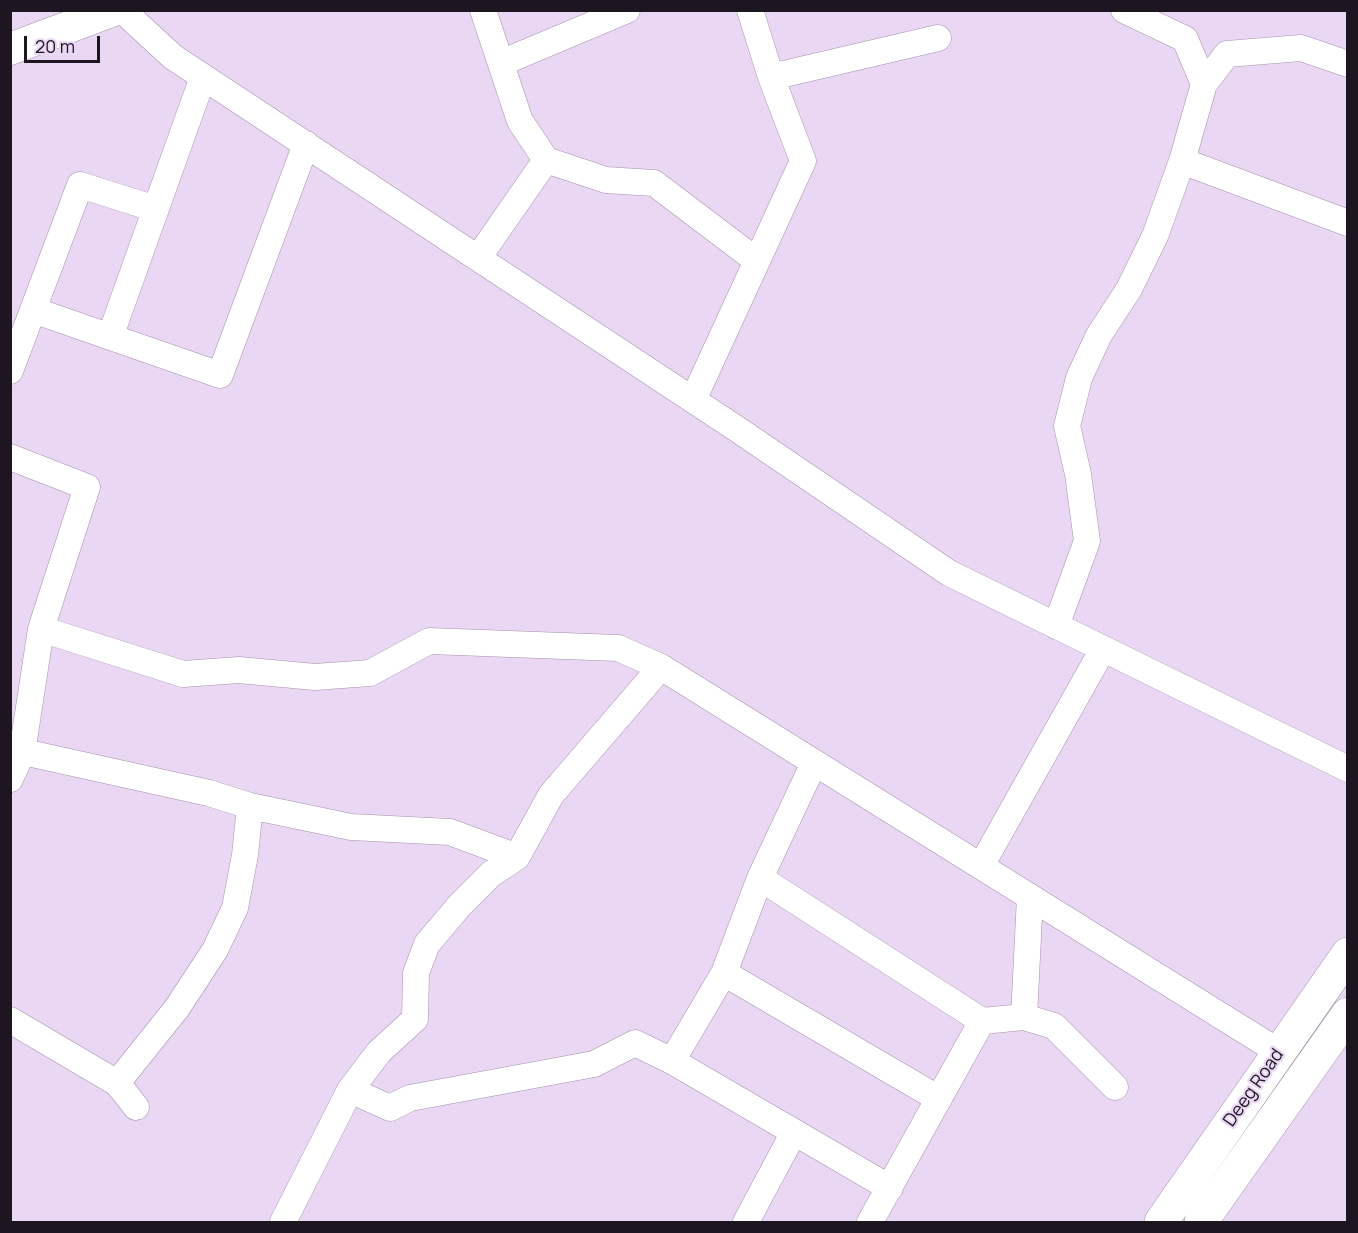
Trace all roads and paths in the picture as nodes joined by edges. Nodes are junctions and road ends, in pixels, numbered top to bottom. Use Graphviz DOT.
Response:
graph roads {
  1 [pos="114,10"];
  2 [pos="122,10"];
  3 [pos="483,10"];
  4 [pos="627,10"];
  5 [pos="750,10"];
  6 [pos="1124,10"];
  7 [pos="938,38"];
  8 [pos="10,50"];
  9 [pos="501,63"];
  10 [pos="1347,64"];
  11 [pos="203,77"];
  12 [pos="771,77"];
  13 [pos="1204,84"];
  14 [pos="306,144"];
  15 [pos="546,160"];
  16 [pos="1182,161"];
  17 [pos="156,209"];
  18 [pos="1347,223"];
  19 [pos="478,258"];
  20 [pos="757,261"];
  21 [pos="33,310"];
  22 [pos="110,337"];
  23 [pos="10,371"];
  24 [pos="693,400"];
  25 [pos="10,457"];
  26 [pos="1056,626"];
  27 [pos="41,629"];
  28 [pos="1103,650"];
  29 [pos="661,668"];
  30 [pos="16,751"];
  31 [pos="814,763"];
  32 [pos="1347,769"];
  33 [pos="10,779"];
  34 [pos="250,806"];
  35 [pos="517,857"];
  36 [pos="981,866"];
  37 [pos="760,878"];
  38 [pos="1030,897"];
  39 [pos="1347,954"];
  40 [pos="724,973"];
  41 [pos="1347,1014"];
  42 [pos="1024,1017"];
  43 [pos="10,1020"];
  44 [pos="982,1022"];
  45 [pos="1279,1052"];
  46 [pos="672,1060"];
  47 [pos="117,1083"];
  48 [pos="1115,1087"];
  49 [pos="350,1090"];
  50 [pos="939,1099"];
  51 [pos="136,1107"];
  52 [pos="794,1132"];
  53 [pos="890,1188"];
  54 [pos="283,1222"];
  55 [pos="746,1222"];
  56 [pos="870,1222"];
  57 [pos="1161,1222"];
  58 [pos="1201,1222"];
  1 -- 8 [label="street"];
  2 -- 11 [label="street"];
  3 -- 9 [label="street"];
  4 -- 9 [label="street"];
  5 -- 12 [label="street"];
  6 -- 13 [label="street"];
  7 -- 12 [label="street"];
  9 -- 15 [label="street"];
  10 -- 13 [label="street"];
  11 -- 14 [label="street"];
  11 -- 17 [label="street"];
  12 -- 20 [label="street"];
  13 -- 16 [label="street"];
  14 -- 19 [label="street"];
  14 -- 22 [label="street"];
  15 -- 19 [label="street"];
  15 -- 20 [label="street"];
  16 -- 18 [label="street"];
  16 -- 26 [label="street"];
  17 -- 21 [label="street"];
  17 -- 22 [label="street"];
  19 -- 24 [label="street"];
  20 -- 24 [label="street"];
  21 -- 22 [label="street"];
  21 -- 23 [label="street"];
  24 -- 26 [label="street"];
  25 -- 27 [label="street"];
  26 -- 28 [label="street"];
  27 -- 29 [label="street"];
  27 -- 30 [label="street"];
  28 -- 32 [label="street"];
  28 -- 36 [label="street"];
  29 -- 31 [label="street"];
  29 -- 35 [label="street"];
  30 -- 33 [label="street"];
  30 -- 34 [label="street"];
  31 -- 36 [label="street"];
  31 -- 37 [label="street"];
  34 -- 35 [label="street"];
  34 -- 47 [label="street"];
  35 -- 49 [label="street"];
  36 -- 38 [label="street"];
  37 -- 40 [label="street"];
  37 -- 44 [label="street"];
  38 -- 42 [label="street"];
  38 -- 45 [label="street"];
  39 -- 45 [label="main road, Deeg Road"];
  40 -- 46 [label="street"];
  40 -- 50 [label="street"];
  41 -- 58 [label="main road, Deeg Road"];
  42 -- 44 [label="street"];
  42 -- 48 [label="street"];
  43 -- 47 [label="street"];
  44 -- 50 [label="street"];
  45 -- 57 [label="main road, Deeg Road"];
  46 -- 49 [label="street"];
  46 -- 52 [label="street"];
  47 -- 51 [label="street"];
  49 -- 54 [label="street"];
  50 -- 53 [label="street"];
  52 -- 53 [label="street"];
  52 -- 55 [label="street"];
  53 -- 56 [label="street"];
}
